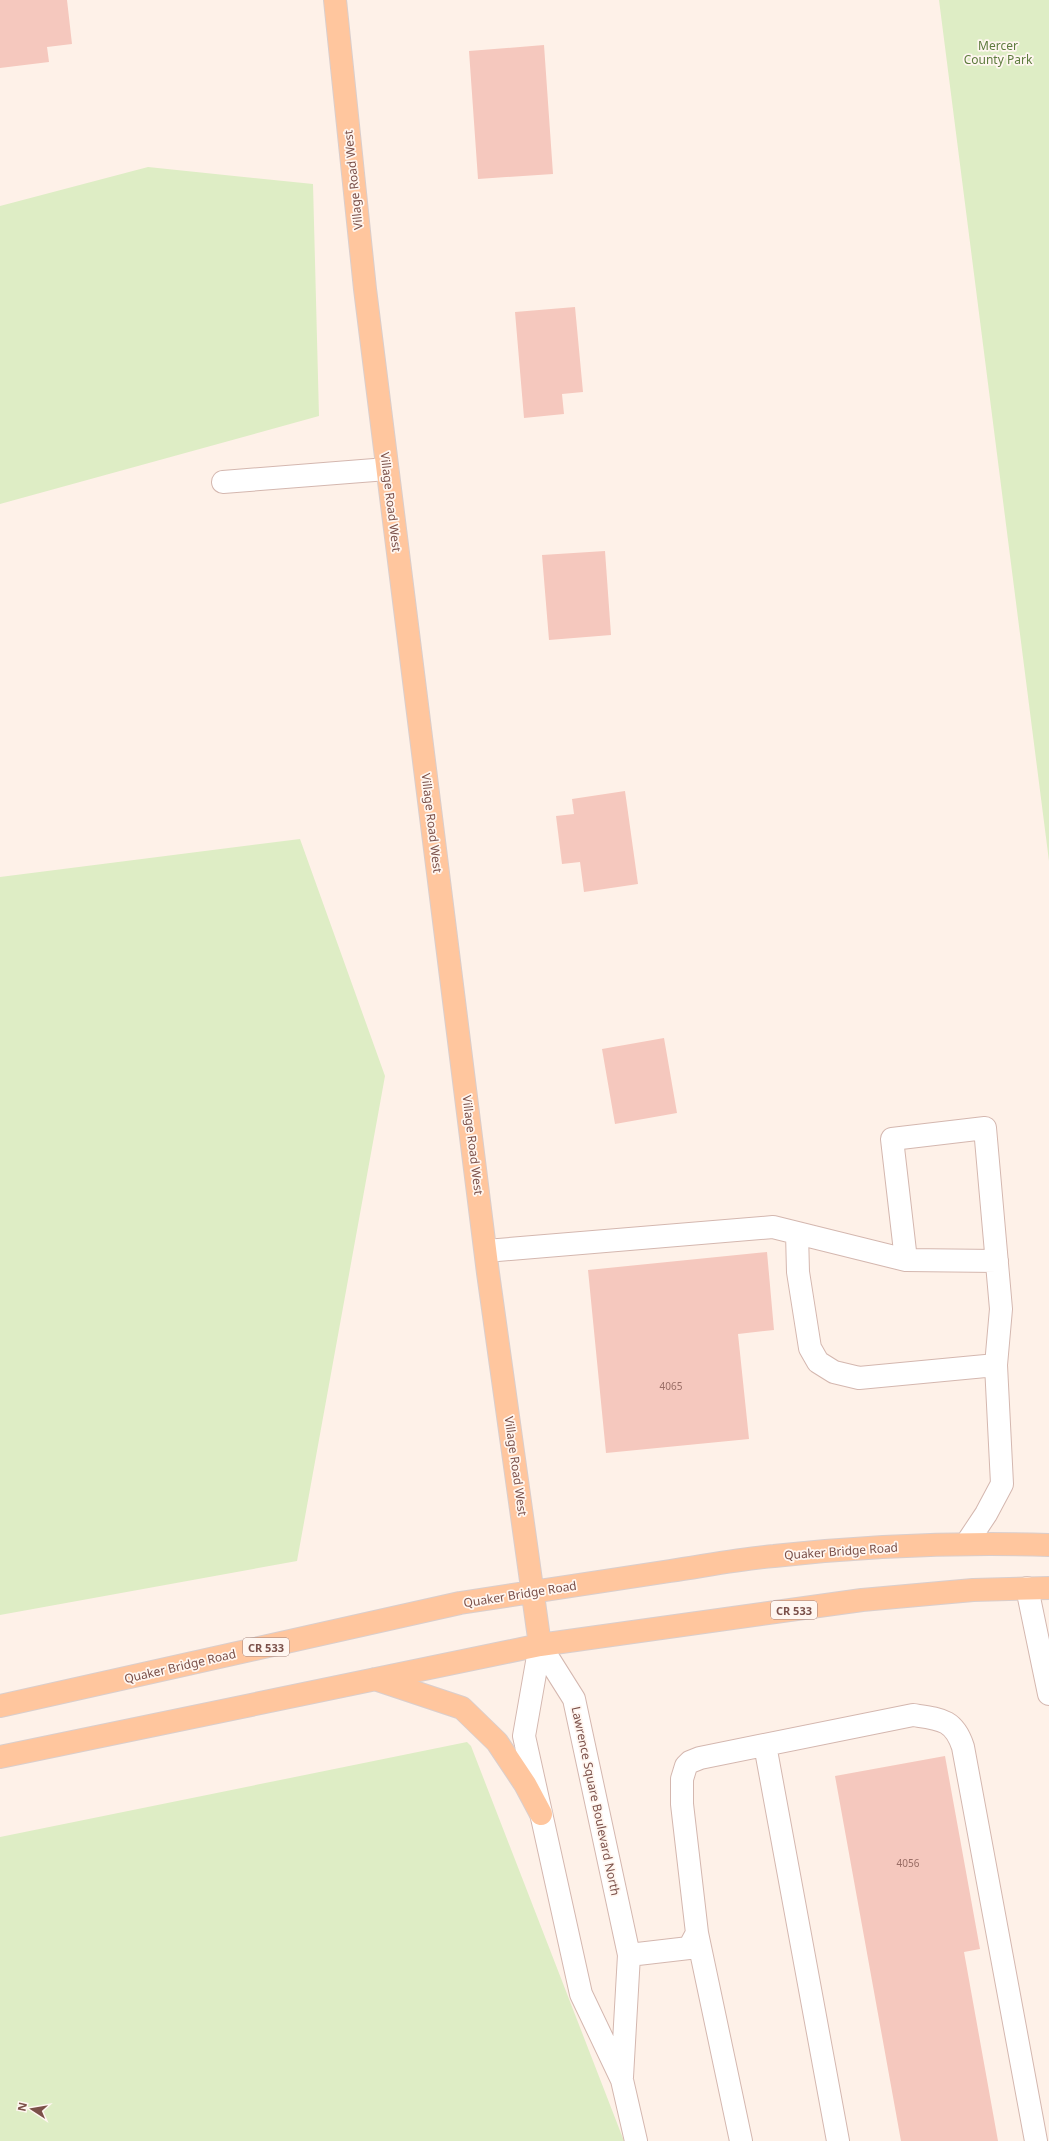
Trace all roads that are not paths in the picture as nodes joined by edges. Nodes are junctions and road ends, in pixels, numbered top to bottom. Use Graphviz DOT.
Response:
graph roads {
  1 [pos="335,0"];
  2 [pos="387,469"];
  3 [pos="223,482"];
  4 [pos="798,1233"];
  5 [pos="486,1251"];
  6 [pos="906,1260"];
  7 [pos="997,1261"];
  8 [pos="996,1365"];
  9 [pos="966,1544"];
  10 [pos="1049,1544"];
  11 [pos="1028,1588"];
  12 [pos="1049,1588"];
  13 [pos="534,1592"];
  14 [pos="540,1645"];
  15 [pos="374,1678"];
  16 [pos="1049,1694"];
  17 [pos="0,1706"];
  18 [pos="765,1745"];
  19 [pos="0,1757"];
  20 [pos="541,1814"];
  21 [pos="693,1940"];
  22 [pos="629,1955"];
  23 [pos="622,2080"];
  24 [pos="636,2141"];
  25 [pos="741,2141"];
  26 [pos="838,2141"];
  27 [pos="1036,2141"];
  1 -- 2 [label="main road, Village Road West"];
  2 -- 3 [label="street"];
  2 -- 5 [label="main road, Village Road West"];
  4 -- 5 [label="street"];
  4 -- 6 [label="street"];
  4 -- 8 [label="street"];
  5 -- 13 [label="main road, Village Road West"];
  6 -- 7 [label="street"];
  6 -- 7 [label="street"];
  7 -- 8 [label="street"];
  8 -- 9 [label="street"];
  9 -- 10 [label="main road, Quaker Bridge Road / CR 533"];
  9 -- 13 [label="main road, Quaker Bridge Road / CR 533"];
  11 -- 12 [label="main road, CR 533"];
  11 -- 14 [label="main road, CR 533"];
  11 -- 16 [label="street"];
  13 -- 14 [label="main road, Village Road West"];
  13 -- 17 [label="main road, Quaker Bridge Road / CR 533"];
  14 -- 15 [label="main road, CR 533"];
  14 -- 20 [label="street, Lawrence Square Boulevard North"];
  14 -- 22 [label="street, Lawrence Square Boulevard North"];
  15 -- 19 [label="main road, CR 533"];
  15 -- 20 [label="main road"];
  18 -- 21 [label="street"];
  18 -- 26 [label="street"];
  18 -- 27 [label="street"];
  20 -- 23 [label="street, Lawrence Square Boulevard North"];
  21 -- 22 [label="street"];
  21 -- 25 [label="street"];
  22 -- 23 [label="street, Lawrence Square Boulevard North"];
  23 -- 24 [label="street, Lawrence Square Boulevard North"];
}
